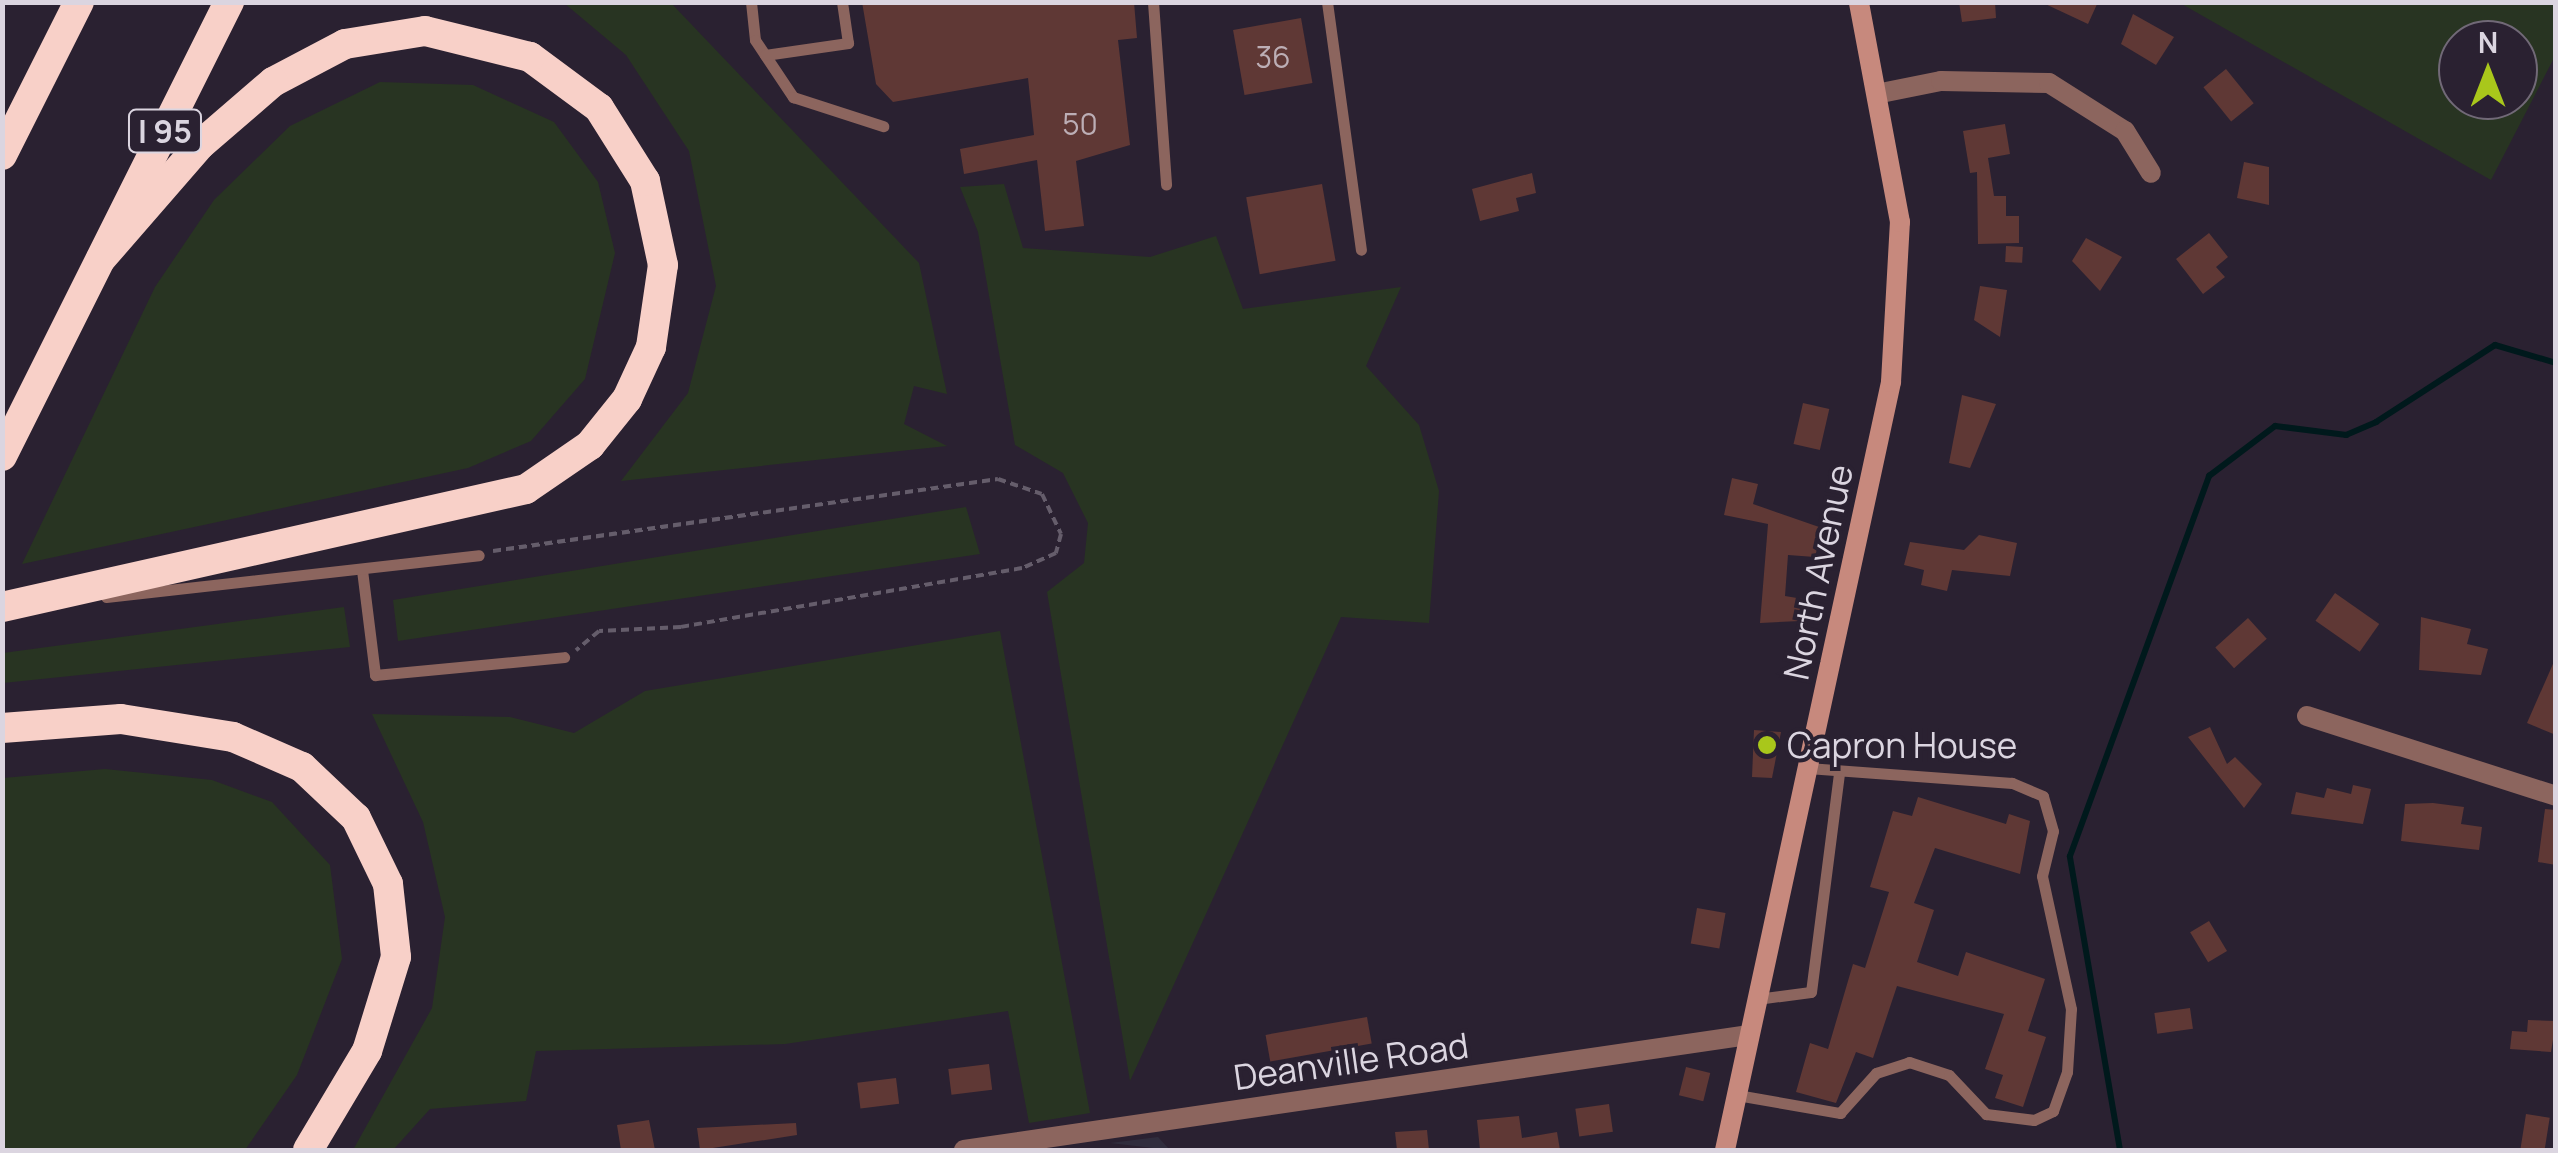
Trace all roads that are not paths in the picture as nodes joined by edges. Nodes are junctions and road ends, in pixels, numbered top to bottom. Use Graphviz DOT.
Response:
graph roads {
  1 [pos="79,2"];
  2 [pos="229,2"];
  3 [pos="751,2"];
  4 [pos="842,2"];
  5 [pos="1154,2"];
  6 [pos="1327,2"];
  7 [pos="1859,2"];
  8 [pos="765,55"];
  9 [pos="1881,93"];
  10 [pos="883,126"];
  11 [pos="2,156"];
  12 [pos="2152,173"];
  13 [pos="1166,185"];
  14 [pos="1362,250"];
  15 [pos="101,258"];
  16 [pos="2,456"];
  17 [pos="479,555"];
  18 [pos="362,570"];
  19 [pos="2,608"];
  20 [pos="564,658"];
  21 [pos="2307,716"];
  22 [pos="2,728"];
  23 [pos="1808,768"];
  24 [pos="1840,774"];
  25 [pos="2556,796"];
  26 [pos="1757,998"];
  27 [pos="1748,1035"];
  28 [pos="1738,1095"];
  29 [pos="308,1150"];
  30 [pos="964,1150"];
  31 [pos="1725,1150"];
  1 -- 11 [label="highway"];
  2 -- 15 [label="highway, I 95"];
  3 -- 8 [label="lane"];
  4 -- 8 [label="lane"];
  5 -- 13 [label="lane"];
  6 -- 14 [label="lane"];
  7 -- 9 [label="main road, North Avenue"];
  8 -- 10 [label="lane"];
  9 -- 12 [label="street"];
  9 -- 23 [label="main road, North Avenue"];
  15 -- 16 [label="highway, I 95"];
  15 -- 19 [label="highway"];
  17 -- 18 [label="lane"];
  18 -- 19 [label="lane"];
  18 -- 20 [label="lane"];
  21 -- 25 [label="street"];
  22 -- 29 [label="highway"];
  23 -- 24 [label="lane"];
  23 -- 26 [label="main road, North Avenue"];
  24 -- 26 [label="lane"];
  24 -- 28 [label="lane"];
  26 -- 27 [label="main road, North Avenue"];
  27 -- 28 [label="main road, North Avenue"];
  27 -- 30 [label="street, Deanville Road"];
  28 -- 31 [label="main road, North Avenue"];
}
